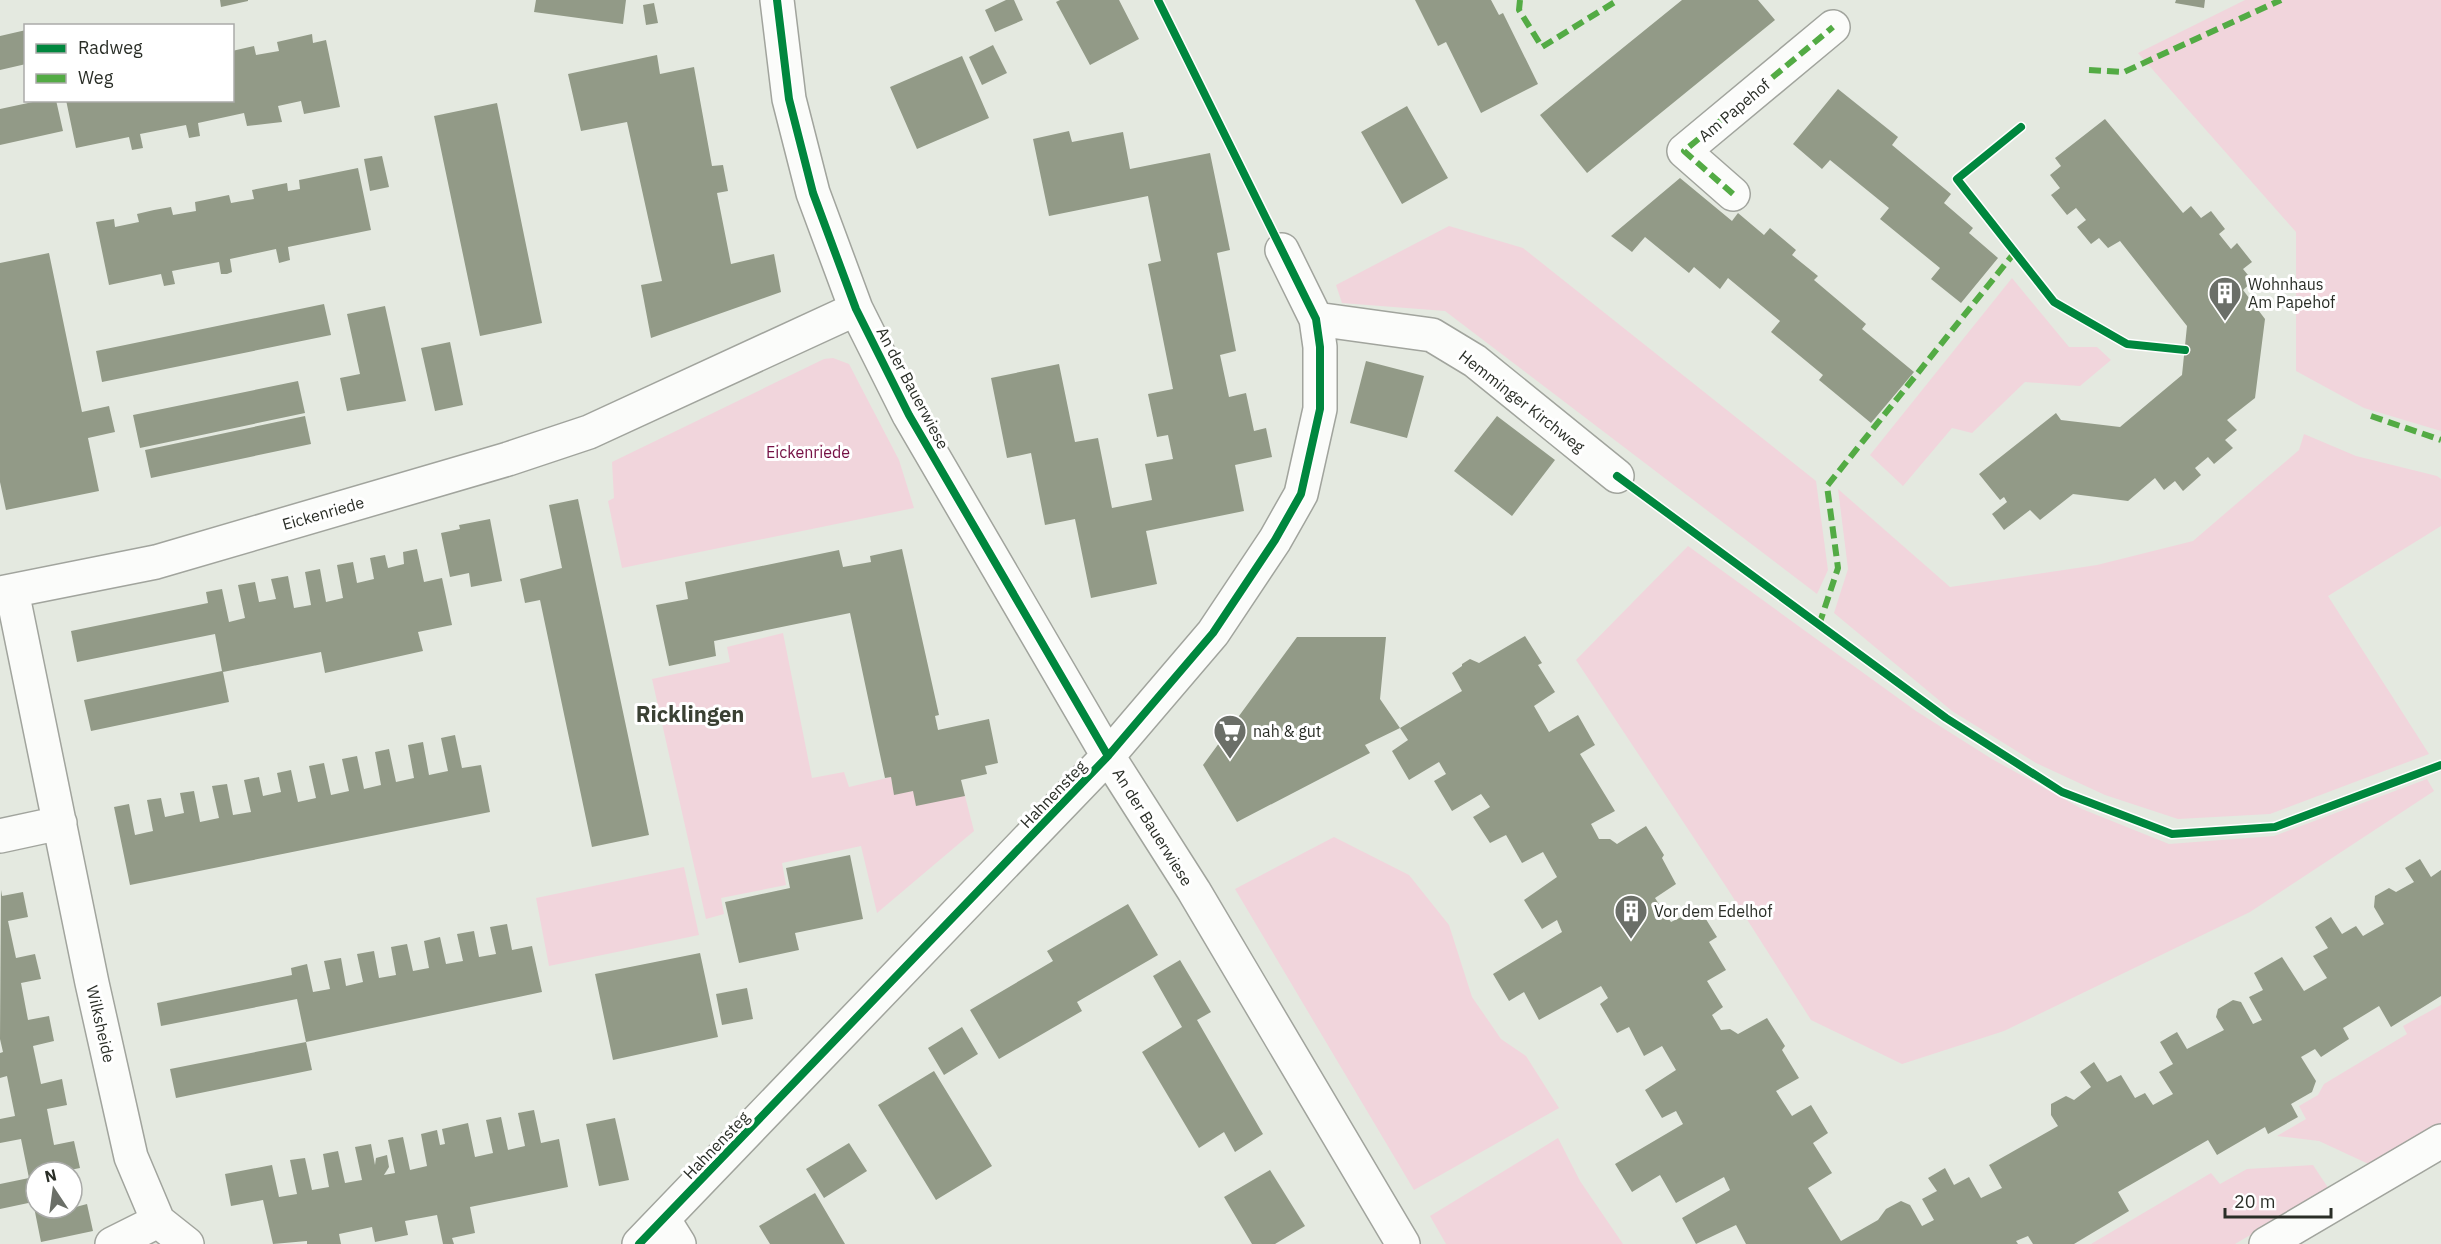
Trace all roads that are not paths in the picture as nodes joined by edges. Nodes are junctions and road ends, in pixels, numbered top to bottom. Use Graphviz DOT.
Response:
graph roads {
  1 [pos="777,0"];
  2 [pos="1833,27"];
  3 [pos="1733,194"];
  4 [pos="1282,250"];
  5 [pos="856,309"];
  6 [pos="1316,319"];
  7 [pos="1617,476"];
  8 [pos="6,592"];
  9 [pos="1108,756"];
  10 [pos="60,823"];
  11 [pos="0,836"];
  12 [pos="2441,1141"];
  13 [pos="158,1221"];
  14 [pos="671,1232"];
  15 [pos="112,1244"];
  16 [pos="187,1244"];
  17 [pos="639,1244"];
  18 [pos="1403,1244"];
  19 [pos="2266,1244"];
  1 -- 5 [label="street, An der Bauerwiese"];
  2 -- 3 [label="street, Am Papehof"];
  4 -- 6 [label="street, Hahnensteg"];
  5 -- 8 [label="street, Eickenriede"];
  5 -- 9 [label="street, An der Bauerwiese"];
  6 -- 7 [label="street, Hemminger Kirchweg"];
  6 -- 9 [label="street, Hahnensteg"];
  8 -- 10 [label="street, Wilksheide"];
  9 -- 14 [label="street, Hahnensteg"];
  9 -- 18 [label="street, An der Bauerwiese"];
  10 -- 11 [label="street"];
  10 -- 13 [label="street, Wilksheide"];
  12 -- 19 [label="street"];
  13 -- 15 [label="street"];
  13 -- 16 [label="street, Wilksheide"];
  14 -- 17 [label="street, Hahnensteg"];
}
